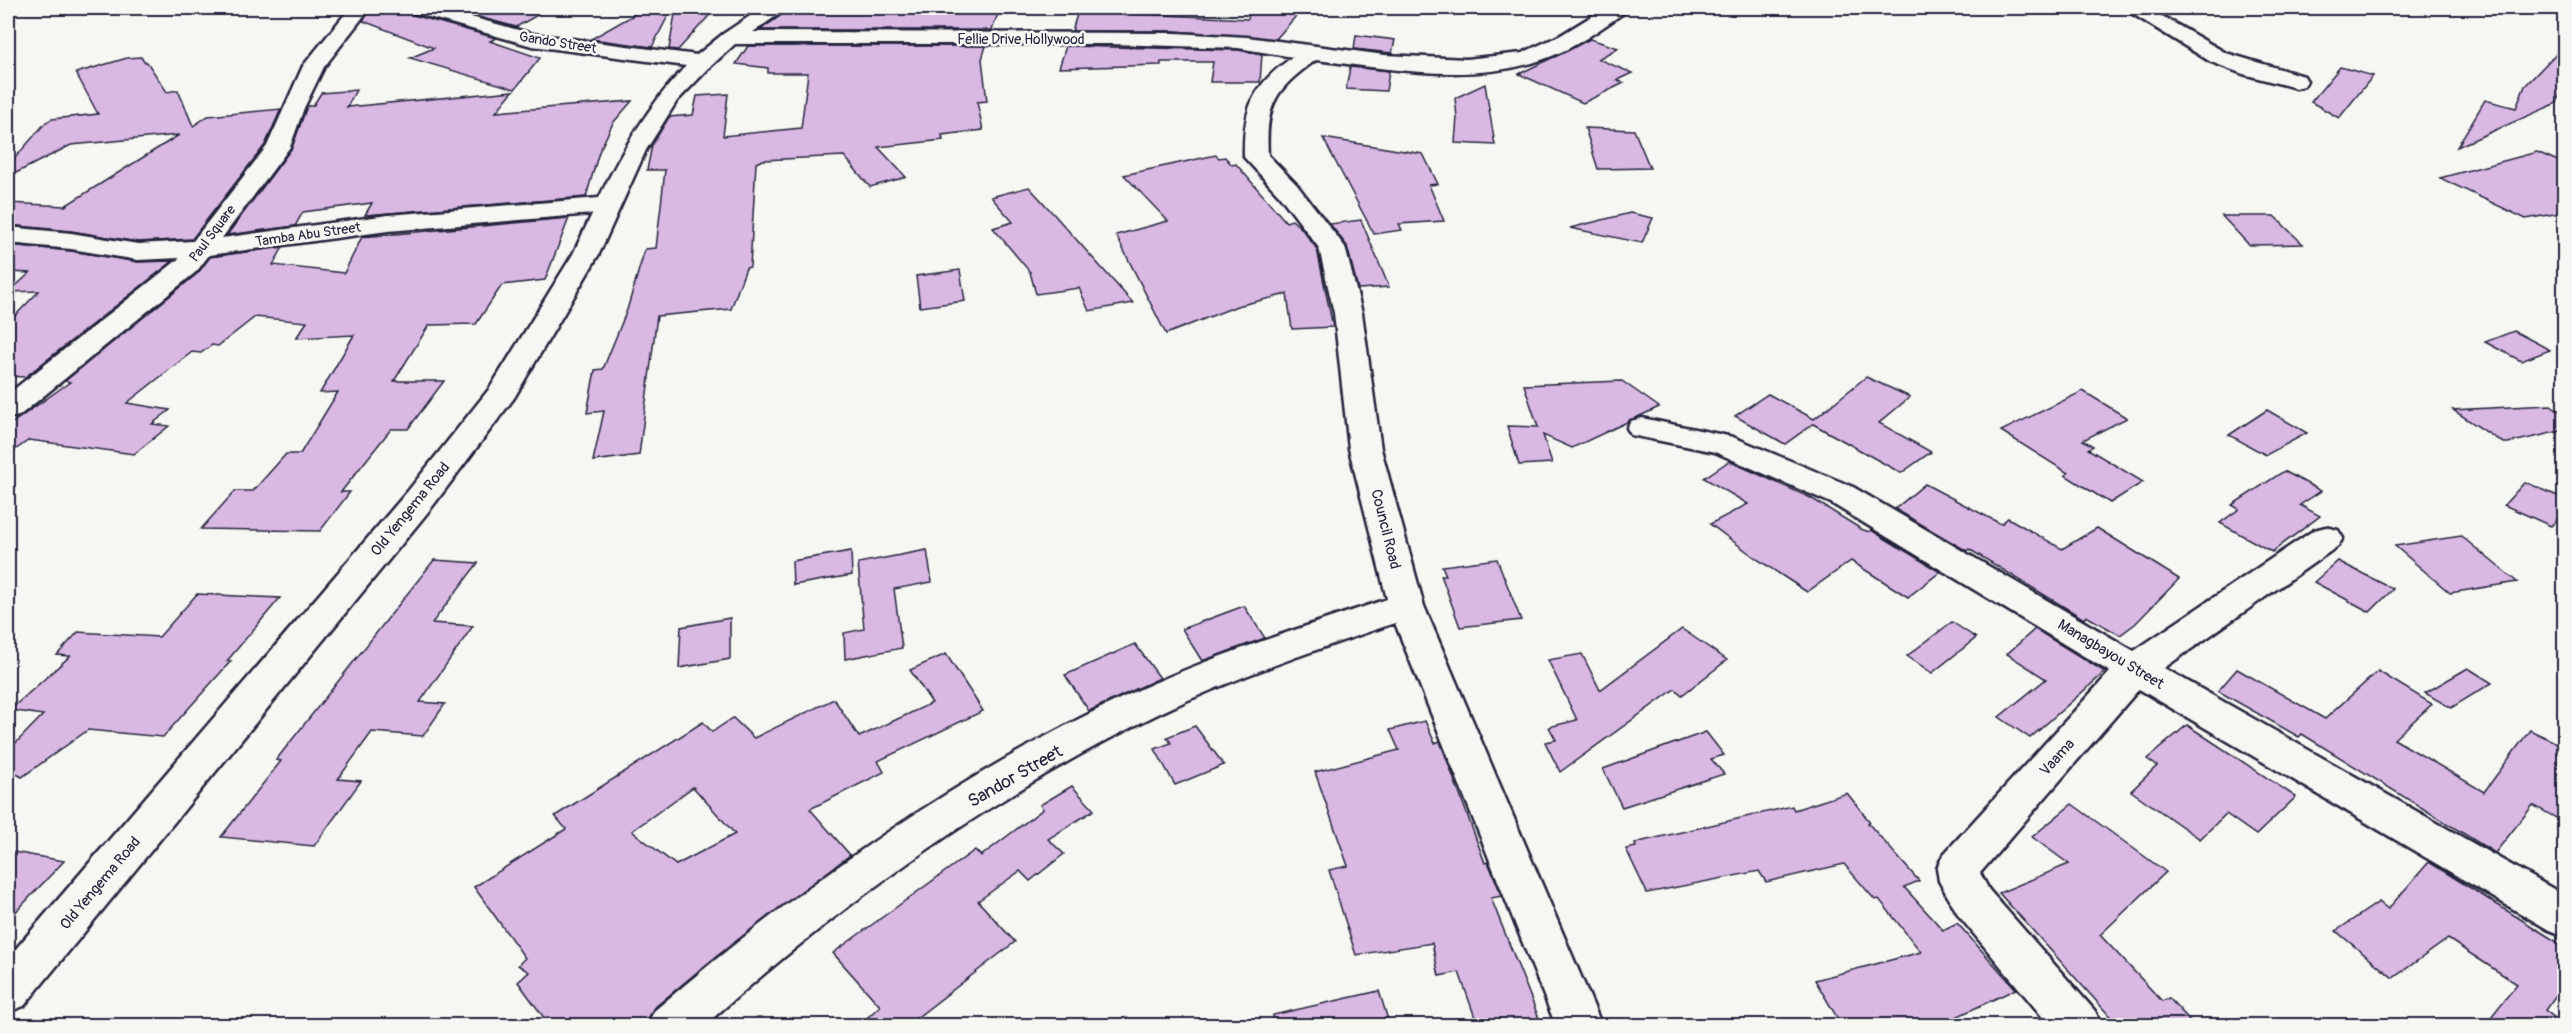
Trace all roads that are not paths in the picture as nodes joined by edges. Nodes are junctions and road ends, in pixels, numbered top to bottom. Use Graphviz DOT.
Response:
graph roads {
  1 [pos="360,8"];
  2 [pos="418,8"];
  3 [pos="775,8"];
  4 [pos="1618,8"];
  5 [pos="2133,8"];
  6 [pos="730,38"];
  7 [pos="1312,53"];
  8 [pos="702,62"];
  9 [pos="2296,81"];
  10 [pos="609,205"];
  11 [pos="8,235"];
  12 [pos="198,249"];
  13 [pos="8,409"];
  14 [pos="1642,428"];
  15 [pos="2326,538"];
  16 [pos="1406,606"];
  17 [pos="2135,669"];
  18 [pos="2565,917"];
  19 [pos="8,991"];
  20 [pos="669,1026"];
  21 [pos="1579,1026"];
  22 [pos="2079,1026"];
  1 -- 12 [label="street, Paul Square"];
  2 -- 8 [label="street, Gando Street"];
  3 -- 6 [label="street, Old Yengema Road"];
  4 -- 7 [label="street, Fellie Drive Hollywood"];
  5 -- 9 [label="street"];
  6 -- 7 [label="street, Fellie Drive Hollywood"];
  6 -- 8 [label="street, Old Yengema Road"];
  7 -- 16 [label="street, Council Road"];
  8 -- 10 [label="street, Old Yengema Road"];
  10 -- 12 [label="street, Tamba Abu Street"];
  10 -- 19 [label="street, Old Yengema Road"];
  11 -- 12 [label="street, Tamba Abu Street"];
  12 -- 13 [label="street, Paul Square"];
  14 -- 17 [label="street, Managbayou Street"];
  15 -- 17 [label="street, Vaama"];
  16 -- 20 [label="street, Sandor Street"];
  16 -- 21 [label="street, Council Road"];
  17 -- 18 [label="street, Managbayou Street"];
  17 -- 22 [label="street, Vaama"];
}
